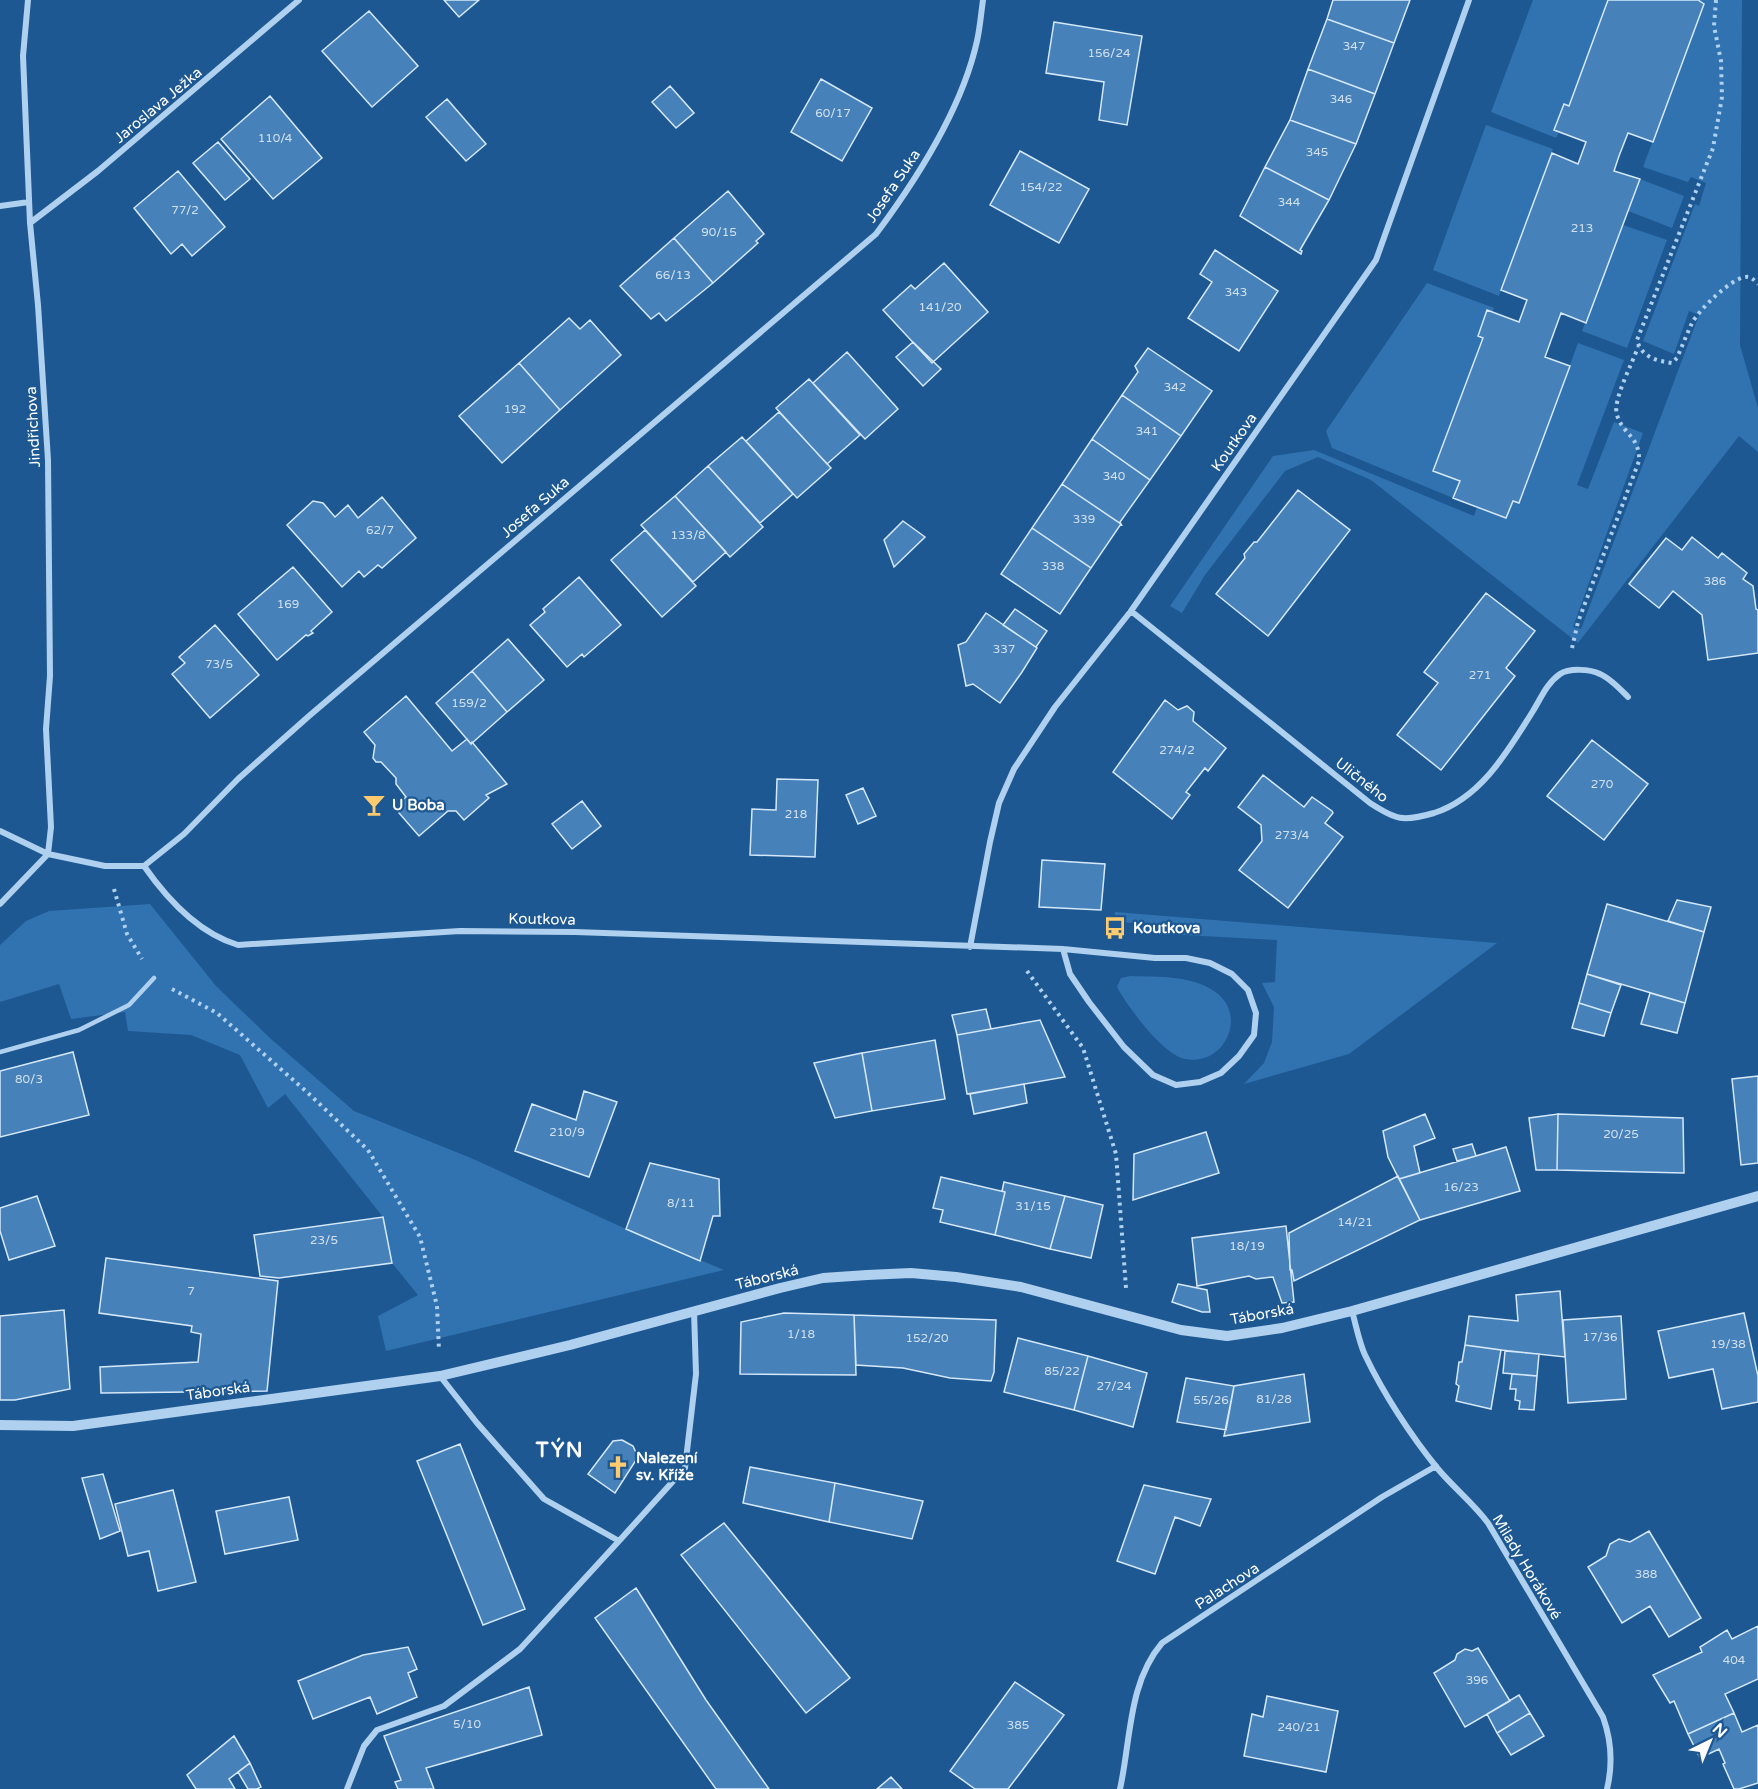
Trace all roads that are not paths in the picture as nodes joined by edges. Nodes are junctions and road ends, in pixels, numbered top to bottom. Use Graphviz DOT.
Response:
graph roads {
  1 [pos="28,0"];
  2 [pos="298,0"];
  3 [pos="983,0"];
  4 [pos="1468,0"];
  5 [pos="29,202"];
  6 [pos="0,206"];
  7 [pos="30,223"];
  8 [pos="1131,611"];
  9 [pos="1628,697"];
  10 [pos="0,831"];
  11 [pos="48,854"];
  12 [pos="144,866"];
  13 [pos="0,904"];
  14 [pos="970,947"];
  15 [pos="1063,949"];
  16 [pos="154,978"];
  17 [pos="0,1053"];
  18 [pos="1758,1196"];
  19 [pos="694,1311"];
  20 [pos="1352,1311"];
  21 [pos="440,1376"];
  22 [pos="0,1425"];
  23 [pos="1436,1466"];
  24 [pos="620,1541"];
  25 [pos="347,1789"];
  26 [pos="1120,1789"];
  27 [pos="1607,1789"];
  1 -- 5 [label="street, Jindřichova"];
  2 -- 7 [label="street, Jaroslava Ježka"];
  3 -- 12 [label="street, Josefa Suka"];
  4 -- 8 [label="street, Koutkova"];
  5 -- 6 [label="street"];
  5 -- 7 [label="street, Jindřichova"];
  7 -- 11 [label="street, Jindřichova"];
  8 -- 9 [label="street, Uličného"];
  8 -- 14 [label="street, Koutkova"];
  10 -- 11 [label="street"];
  11 -- 12 [label="street"];
  11 -- 13 [label="street"];
  12 -- 14 [label="street, Koutkova"];
  14 -- 15 [label="street, Koutkova"];
  15 -- 15 [label="street, Koutkova"];
  16 -- 17 [label="lane"];
  18 -- 20 [label="street, Táborská"];
  19 -- 20 [label="street, Táborská"];
  19 -- 21 [label="street, Táborská"];
  19 -- 24 [label="street"];
  20 -- 23 [label="street, Milady Horákové"];
  21 -- 22 [label="street, Táborská"];
  21 -- 24 [label="street"];
  23 -- 26 [label="street, Palachova"];
  23 -- 27 [label="street, Milady Horákové"];
  24 -- 25 [label="street"];
}
